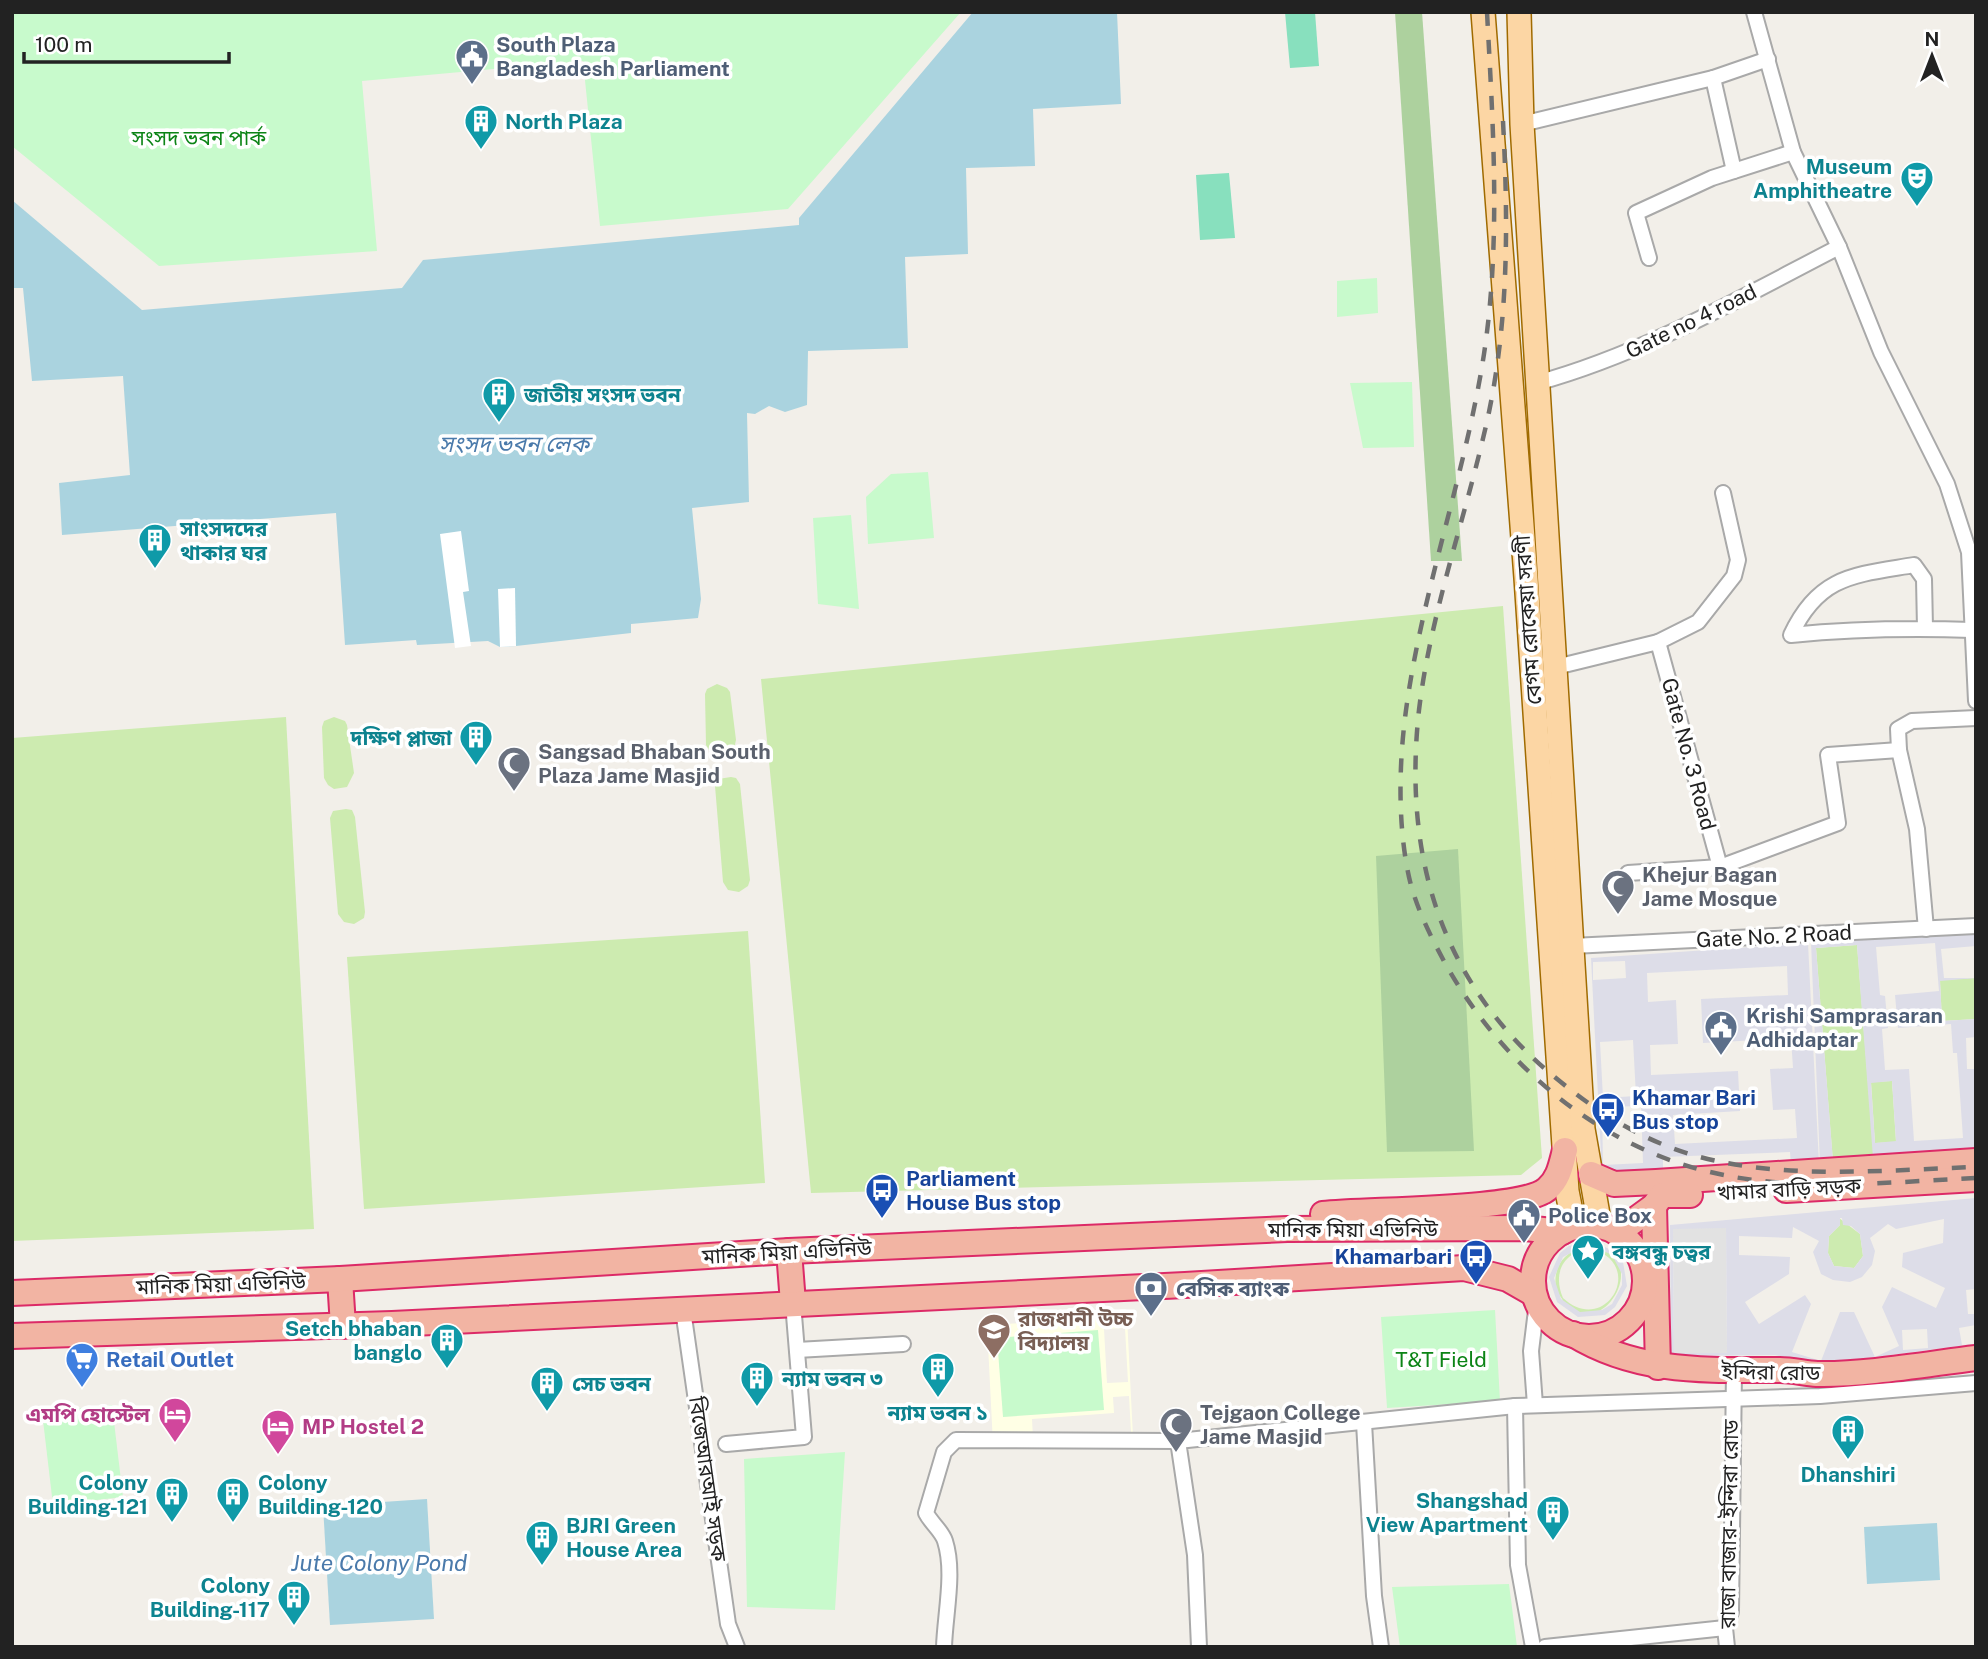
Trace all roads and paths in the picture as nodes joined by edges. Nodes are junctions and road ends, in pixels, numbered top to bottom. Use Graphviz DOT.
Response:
graph roads {
  1 [pos="1483,12"];
  2 [pos="1519,12"];
  3 [pos="1754,12"];
  4 [pos="1768,59"];
  5 [pos="1713,78"];
  6 [pos="1522,124"];
  7 [pos="1793,152"];
  8 [pos="1734,171"];
  9 [pos="1839,247"];
  10 [pos="1649,258"];
  11 [pos="1537,383"];
  12 [pos="1723,493"];
  13 [pos="1925,628"];
  14 [pos="1972,630"];
  15 [pos="1658,642"];
  16 [pos="1556,667"];
  17 [pos="1976,701"];
  18 [pos="1976,718"];
  19 [pos="1899,750"];
  20 [pos="1720,867"];
  21 [pos="1628,873"];
  22 [pos="1976,926"];
  23 [pos="1926,929"];
  24 [pos="1572,946"];
  25 [pos="1565,1150"];
  26 [pos="1976,1161"];
  27 [pos="1591,1174"];
  28 [pos="1976,1179"];
  29 [pos="1654,1206"];
  30 [pos="1287,1229"];
  31 [pos="1568,1229"];
  32 [pos="1609,1229"];
  33 [pos="789,1251"];
  34 [pos="340,1279"];
  35 [pos="12,1293"];
  36 [pos="1536,1298"];
  37 [pos="793,1303"];
  38 [pos="683,1310"];
  39 [pos="343,1326"];
  40 [pos="1573,1334"];
  41 [pos="12,1336"];
  42 [pos="903,1343"];
  43 [pos="797,1350"];
  44 [pos="1976,1358"];
  45 [pos="1658,1367"];
  46 [pos="1734,1371"];
  47 [pos="1976,1383"];
  48 [pos="1732,1400"];
  49 [pos="1535,1405"];
  50 [pos="1515,1406"];
  51 [pos="1364,1423"];
  52 [pos="1178,1441"];
  53 [pos="726,1444"];
  54 [pos="1725,1628"];
  55 [pos="737,1647"];
  56 [pos="944,1647"];
  57 [pos="1199,1647"];
  58 [pos="1381,1647"];
  59 [pos="1534,1647"];
  60 [pos="1545,1647"];
  61 [pos="1727,1647"];
  1 -- 25 [label="main road, বেগম রোকেয়া সরণী"];
  2 -- 6 [label="main road, বেগম রোকেয়া সরণী"];
  3 -- 4 [label="street"];
  4 -- 5 [label="street"];
  4 -- 7 [label="street"];
  5 -- 6 [label="street"];
  5 -- 8 [label="street"];
  6 -- 11 [label="main road, বেগম রোকেয়া সরণী"];
  7 -- 8 [label="street"];
  7 -- 9 [label="street"];
  8 -- 10 [label="street"];
  9 -- 11 [label="street, Gate no 4 road"];
  9 -- 14 [label="street"];
  11 -- 16 [label="main road, বেগম রোকেয়া সরণী"];
  12 -- 15 [label="street"];
  13 -- 13 [label="street"];
  13 -- 14 [label="street"];
  14 -- 17 [label="street"];
  15 -- 16 [label="street"];
  15 -- 20 [label="street, Gate No. 3 Road"];
  16 -- 24 [label="main road, বেগম রোকেয়া সরণী"];
  18 -- 19 [label="street"];
  19 -- 20 [label="street"];
  19 -- 23 [label="street"];
  20 -- 21 [label="street"];
  22 -- 23 [label="street, Gate No. 2 Road"];
  23 -- 24 [label="street, Gate No. 2 Road"];
  24 -- 27 [label="main road, বেগম রোকেয়া সরণী"];
  25 -- 30 [label="highway"];
  25 -- 31 [label="main road, বেগম রোকেয়া সরণী"];
  26 -- 27 [label="highway"];
  27 -- 32 [label="main road, বেগম রোকেয়া সরণী"];
  28 -- 29 [label="highway, খামার বাড়ি সড়ক"];
  29 -- 32 [label="highway, খামার বাড়ি সড়ক"];
  29 -- 45 [label="highway"];
  30 -- 31 [label="highway, মানিক মিয়া এভিনিউ"];
  30 -- 33 [label="highway, মানিক মিয়া এভিনিউ"];
  31 -- 32 [label="highway"];
  31 -- 36 [label="highway"];
  32 -- 40 [label="highway"];
  33 -- 34 [label="highway, মানিক মিয়া এভিনিউ"];
  33 -- 37 [label="highway"];
  34 -- 35 [label="highway, মানিক মিয়া এভিনিউ"];
  34 -- 39 [label="highway"];
  36 -- 37 [label="highway, মানিক মিয়া এভিনিউ"];
  36 -- 40 [label="highway"];
  36 -- 49 [label="street"];
  37 -- 38 [label="highway, মানিক মিয়া এভিনিউ"];
  37 -- 43 [label="street"];
  38 -- 39 [label="highway, মানিক মিয়া এভিনিউ"];
  38 -- 55 [label="street, বিজেআরআই সড়ক"];
  39 -- 41 [label="highway, মানিক মিয়া এভিনিউ"];
  40 -- 45 [label="highway, ইন্দিরা রোড"];
  42 -- 43 [label="street"];
  43 -- 53 [label="street"];
  44 -- 46 [label="highway, ইন্দিরা রোড"];
  45 -- 46 [label="highway, ইন্দিরা রোড"];
  46 -- 48 [label="street, রাজা বাজার- ইন্দিরা রোড"];
  47 -- 48 [label="street, ইন্দিরা রোড"];
  48 -- 49 [label="street, রাজা বাজার- ইন্দিরা রোড"];
  48 -- 54 [label="street, রাজা বাজার- ইন্দিরা রোড"];
  49 -- 50 [label="street, রাজা বাজার- ইন্দিরা রোড"];
  50 -- 51 [label="street, রাজা বাজার- ইন্দিরা রোড"];
  50 -- 59 [label="street"];
  51 -- 52 [label="street, রাজা বাজার- ইন্দিরা রোড"];
  51 -- 58 [label="street"];
  52 -- 56 [label="street, রাজা বাজার- ইন্দিরা রোড"];
  52 -- 57 [label="street"];
  54 -- 60 [label="street"];
  54 -- 61 [label="street, রাজা বাজার- ইন্দিরা রোড"];
}
